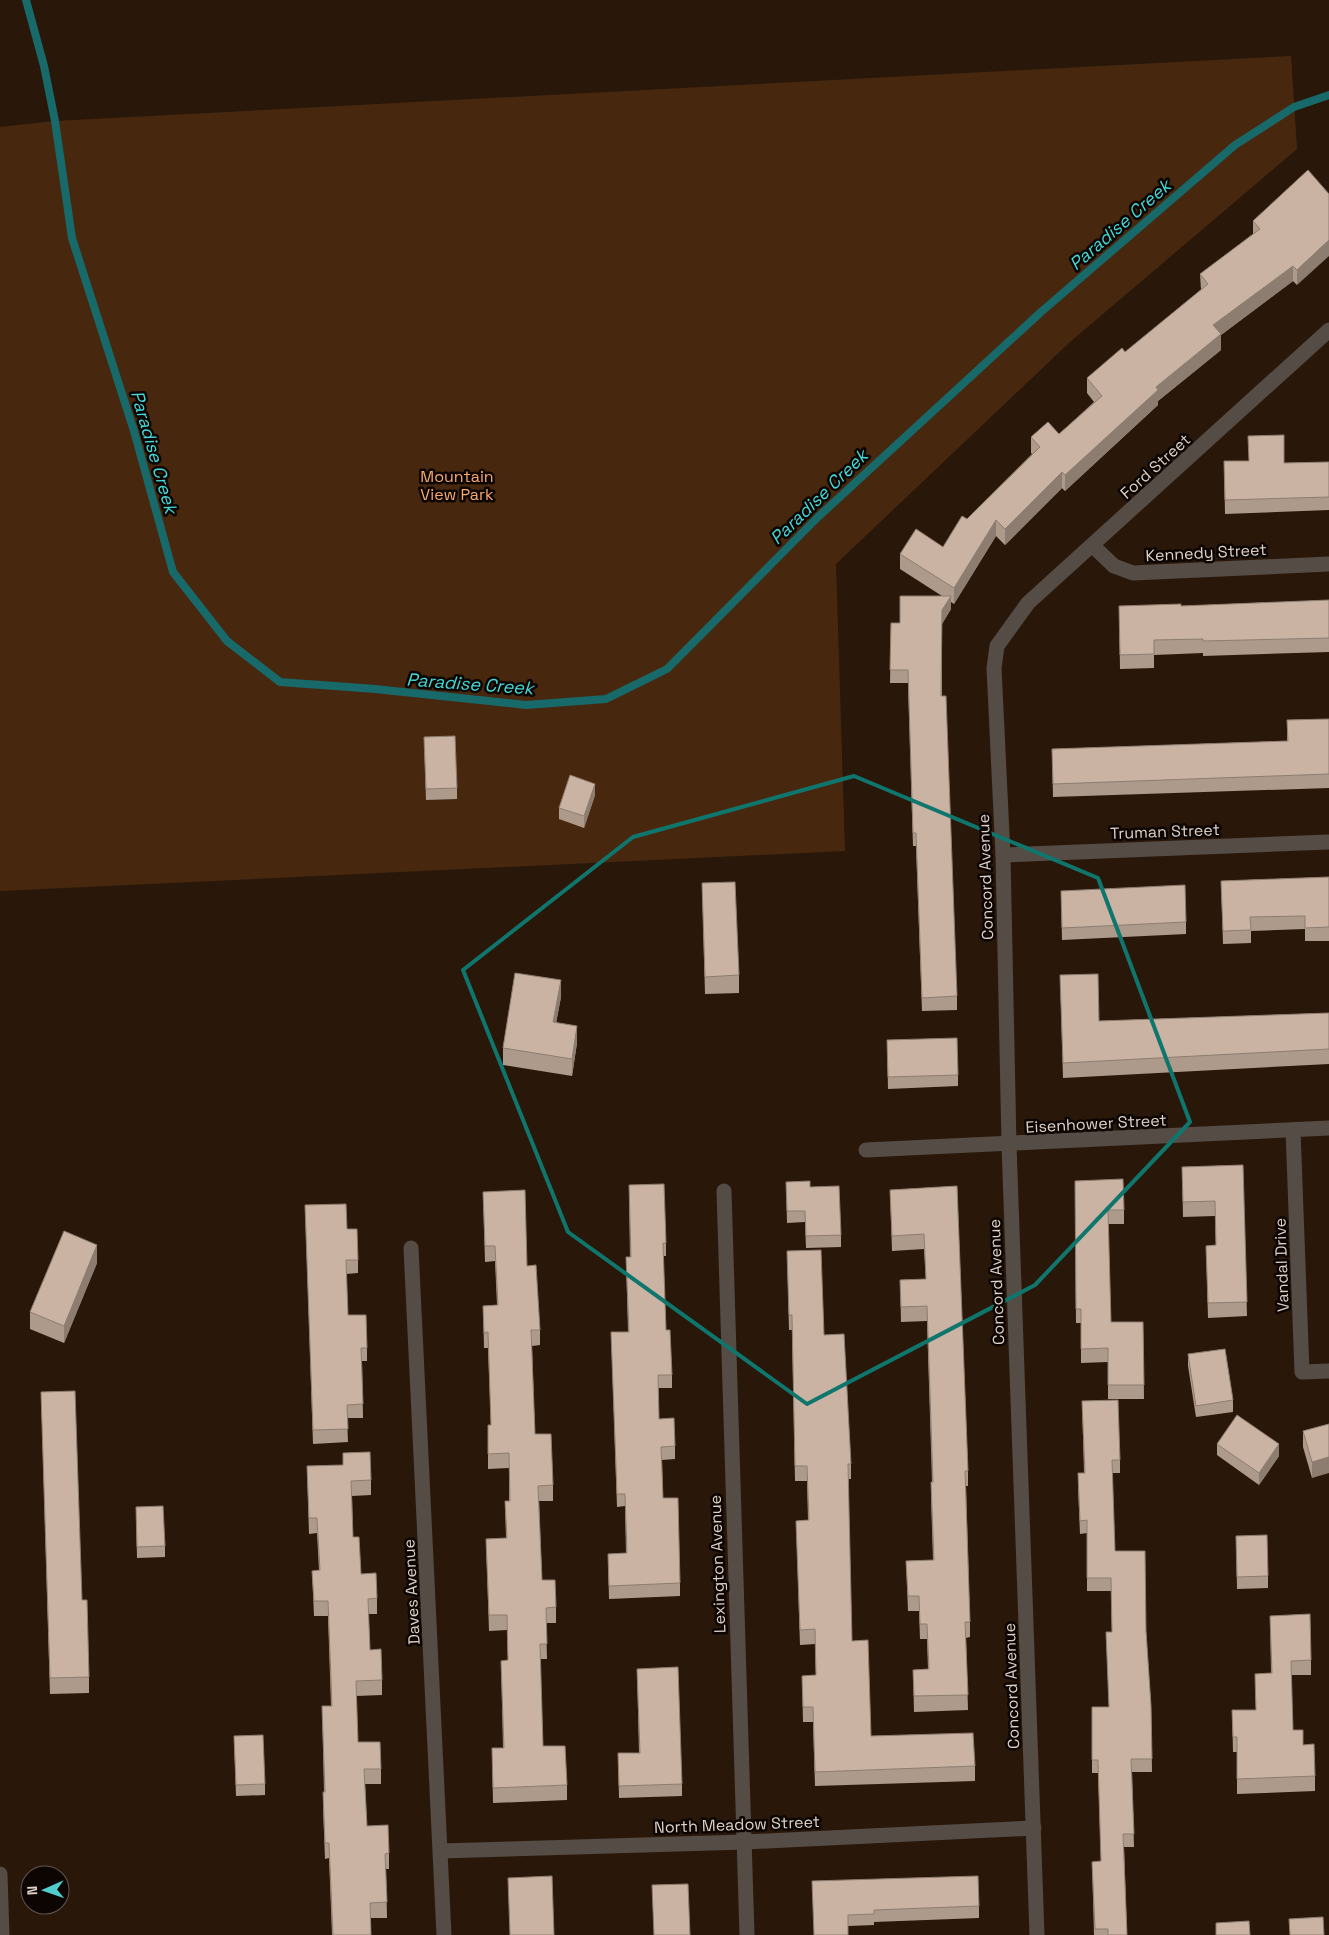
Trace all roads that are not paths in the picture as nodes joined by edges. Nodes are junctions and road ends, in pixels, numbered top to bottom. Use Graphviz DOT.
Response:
graph roads {
  1 [pos="1329,330"];
  2 [pos="1093,546"];
  3 [pos="1329,564"];
  4 [pos="1007,630"];
  5 [pos="1329,842"];
  6 [pos="1002,855"];
  7 [pos="1329,1128"];
  8 [pos="1293,1130"];
  9 [pos="1009,1145"];
  10 [pos="866,1150"];
  11 [pos="724,1191"];
  12 [pos="411,1248"];
  13 [pos="1329,1371"];
  14 [pos="1034,1828"];
  15 [pos="745,1842"];
  16 [pos="441,1851"];
  17 [pos="0,1874"];
  18 [pos="2,1935"];
  19 [pos="444,1935"];
  20 [pos="747,1935"];
  21 [pos="1037,1935"];
  1 -- 2 [label="street, Ford Street"];
  2 -- 3 [label="street, Kennedy Street"];
  2 -- 4 [label="street, Ford Street"];
  4 -- 6 [label="street, Concord Avenue"];
  5 -- 6 [label="street, Truman Street"];
  6 -- 9 [label="street, Concord Avenue"];
  7 -- 8 [label="street, Eisenhower Street"];
  8 -- 9 [label="street, Eisenhower Street"];
  8 -- 13 [label="street, Vandal Drive"];
  9 -- 10 [label="street, Eisenhower Street"];
  9 -- 14 [label="street, Concord Avenue"];
  11 -- 15 [label="street, Lexington Avenue"];
  12 -- 16 [label="street, Daves Avenue"];
  14 -- 15 [label="street, North Meadow Street"];
  14 -- 21 [label="street, Concord Avenue"];
  15 -- 16 [label="street, North Meadow Street"];
  15 -- 20 [label="street, Lexington Avenue"];
  16 -- 19 [label="street, Daves Avenue"];
  17 -- 18 [label="street"];
}
